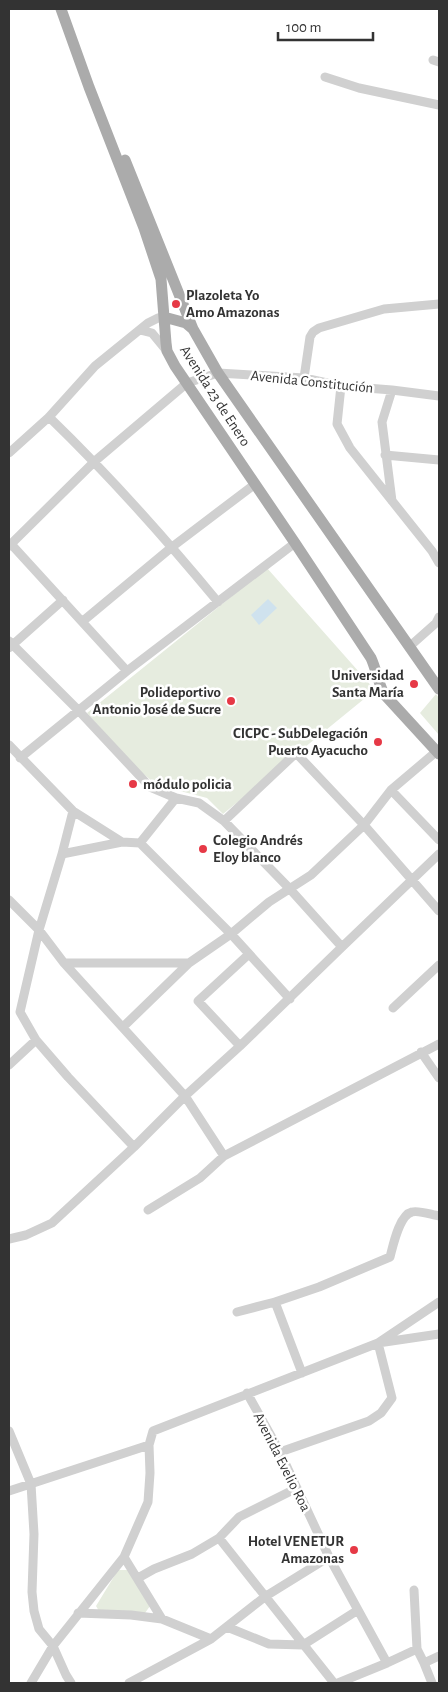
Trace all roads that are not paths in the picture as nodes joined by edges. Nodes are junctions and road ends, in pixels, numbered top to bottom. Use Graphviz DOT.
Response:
graph roads {
  1 [pos="61,9"];
  2 [pos="68,9"];
  3 [pos="325,77"];
  4 [pos="439,105"];
  5 [pos="439,304"];
  6 [pos="164,317"];
  7 [pos="180,321"];
  8 [pos="193,328"];
  9 [pos="140,330"];
  10 [pos="165,335"];
  11 [pos="167,351"];
  12 [pos="218,373"];
  13 [pos="304,378"];
  14 [pos="187,383"];
  15 [pos="341,386"];
  16 [pos="392,390"];
  17 [pos="439,396"];
  18 [pos="49,417"];
  19 [pos="9,454"];
  20 [pos="385,455"];
  21 [pos="439,460"];
  22 [pos="95,461"];
  23 [pos="255,484"];
  24 [pos="392,502"];
  25 [pos="295,543"];
  26 [pos="439,544"];
  27 [pos="10,545"];
  28 [pos="172,547"];
  29 [pos="432,551"];
  30 [pos="439,563"];
  31 [pos="63,600"];
  32 [pos="218,602"];
  33 [pos="439,617"];
  34 [pos="83,621"];
  35 [pos="10,645"];
  36 [pos="409,647"];
  37 [pos="127,671"];
  38 [pos="439,689"];
  39 [pos="79,711"];
  40 [pos="9,745"];
  41 [pos="438,752"];
  42 [pos="20,758"];
  43 [pos="391,790"];
  44 [pos="176,798"];
  45 [pos="72,811"];
  46 [pos="224,821"];
  47 [pos="364,825"];
  48 [pos="439,840"];
  49 [pos="122,842"];
  50 [pos="140,843"];
  51 [pos="62,854"];
  52 [pos="439,854"];
  53 [pos="412,881"];
  54 [pos="288,888"];
  55 [pos="9,900"];
  56 [pos="439,911"];
  57 [pos="39,930"];
  58 [pos="231,934"];
  59 [pos="342,947"];
  60 [pos="249,954"];
  61 [pos="64,963"];
  62 [pos="188,963"];
  63 [pos="439,966"];
  64 [pos="290,999"];
  65 [pos="393,1008"];
  66 [pos="123,1027"];
  67 [pos="36,1040"];
  68 [pos="439,1044"];
  69 [pos="240,1046"];
  70 [pos="422,1052"];
  71 [pos="9,1065"];
  72 [pos="439,1078"];
  73 [pos="185,1096"];
  74 [pos="134,1147"];
  75 [pos="224,1156"];
  76 [pos="148,1210"];
  77 [pos="439,1216"];
  78 [pos="9,1239"];
  79 [pos="275,1302"];
  80 [pos="439,1302"];
  81 [pos="237,1312"];
  82 [pos="439,1334"];
  83 [pos="378,1343"];
  84 [pos="302,1373"];
  85 [pos="247,1394"];
  86 [pos="9,1431"];
  87 [pos="149,1445"];
  88 [pos="280,1452"];
  89 [pos="30,1484"];
  90 [pos="297,1488"];
  91 [pos="9,1491"];
  92 [pos="219,1538"];
  93 [pos="124,1556"];
  94 [pos="329,1558"];
  95 [pos="138,1578"];
  96 [pos="414,1590"];
  97 [pos="266,1596"];
  98 [pos="358,1610"];
  99 [pos="78,1613"];
  100 [pos="162,1619"];
  101 [pos="227,1626"];
  102 [pos="211,1639"];
  103 [pos="303,1645"];
  104 [pos="53,1646"];
  105 [pos="417,1649"];
  106 [pos="439,1656"];
  107 [pos="424,1662"];
  108 [pos="387,1664"];
  109 [pos="31,1683"];
  110 [pos="72,1683"];
  111 [pos="129,1683"];
  112 [pos="336,1683"];
  113 [pos="432,1683"];
  1 -- 6 [label="main road, Avenida 23 de Enero"];
  2 -- 8 [label="main road, Avenida 23 de Enero"];
  3 -- 4 [label="street"];
  5 -- 13 [label="street"];
  6 -- 7 [label="main road"];
  6 -- 9 [label="street"];
  6 -- 10 [label="main road, Avenida 23 de Enero"];
  7 -- 8 [label="main road"];
  7 -- 10 [label="main road"];
  8 -- 12 [label="main road, Avenida 23 de Enero"];
  9 -- 11 [label="street"];
  9 -- 18 [label="street"];
  10 -- 11 [label="main road, Avenida 23 de Enero"];
  11 -- 14 [label="main road, Avenida 23 de Enero"];
  12 -- 13 [label="street, Avenida Constitución"];
  12 -- 14 [label="street, Avenida Constitución"];
  12 -- 36 [label="main road, Avenida 23 de Enero"];
  13 -- 15 [label="street, Avenida Constitución"];
  14 -- 22 [label="street"];
  14 -- 23 [label="main road, Avenida 23 de Enero"];
  15 -- 16 [label="street, Avenida Constitución"];
  15 -- 24 [label="street"];
  16 -- 17 [label="street, Avenida Constitución"];
  16 -- 20 [label="street"];
  18 -- 19 [label="street"];
  18 -- 22 [label="street"];
  20 -- 21 [label="street"];
  20 -- 24 [label="street"];
  22 -- 27 [label="street"];
  22 -- 28 [label="street"];
  23 -- 25 [label="main road, Avenida 23 de Enero"];
  23 -- 28 [label="street"];
  24 -- 29 [label="street"];
  25 -- 32 [label="street"];
  25 -- 41 [label="main road, Avenida 23 de Enero"];
  26 -- 29 [label="street"];
  27 -- 31 [label="street"];
  28 -- 32 [label="street"];
  28 -- 34 [label="street"];
  29 -- 30 [label="street"];
  31 -- 34 [label="street"];
  31 -- 35 [label="street"];
  32 -- 37 [label="street"];
  33 -- 36 [label="street"];
  34 -- 37 [label="street"];
  35 -- 39 [label="street"];
  36 -- 38 [label="main road, Avenida 23 de Enero"];
  37 -- 39 [label="street"];
  39 -- 42 [label="street"];
  39 -- 44 [label="street"];
  40 -- 42 [label="street"];
  41 -- 43 [label="street"];
  42 -- 45 [label="street"];
  43 -- 47 [label="street"];
  43 -- 48 [label="street"];
  44 -- 46 [label="street"];
  44 -- 50 [label="street"];
  45 -- 49 [label="street"];
  45 -- 51 [label="street"];
  46 -- 47 [label="street"];
  46 -- 54 [label="street"];
  47 -- 53 [label="street"];
  47 -- 54 [label="street"];
  49 -- 50 [label="street"];
  49 -- 51 [label="street"];
  50 -- 58 [label="street"];
  51 -- 57 [label="street"];
  52 -- 53 [label="street"];
  53 -- 56 [label="street"];
  53 -- 59 [label="street"];
  54 -- 58 [label="street"];
  54 -- 59 [label="street"];
  55 -- 57 [label="street"];
  57 -- 61 [label="street"];
  57 -- 67 [label="street"];
  58 -- 60 [label="street"];
  58 -- 62 [label="street"];
  59 -- 64 [label="street"];
  60 -- 64 [label="street"];
  60 -- 69 [label="street"];
  61 -- 62 [label="street"];
  61 -- 66 [label="street"];
  62 -- 66 [label="street"];
  63 -- 65 [label="street"];
  64 -- 69 [label="street"];
  66 -- 73 [label="street"];
  67 -- 71 [label="street"];
  67 -- 74 [label="street"];
  68 -- 70 [label="street"];
  69 -- 73 [label="street"];
  70 -- 72 [label="street"];
  70 -- 75 [label="street"];
  73 -- 74 [label="street"];
  73 -- 75 [label="street"];
  74 -- 78 [label="street"];
  75 -- 76 [label="street"];
  77 -- 79 [label="street"];
  79 -- 81 [label="street"];
  79 -- 84 [label="street"];
  80 -- 83 [label="street"];
  82 -- 83 [label="street"];
  83 -- 84 [label="street"];
  83 -- 88 [label="street"];
  84 -- 85 [label="street"];
  85 -- 87 [label="street"];
  85 -- 88 [label="street, Avenida Evelio Roa"];
  86 -- 89 [label="street"];
  87 -- 89 [label="street"];
  87 -- 93 [label="street"];
  88 -- 90 [label="street, Avenida Evelio Roa"];
  89 -- 91 [label="street"];
  89 -- 104 [label="street"];
  90 -- 92 [label="street"];
  90 -- 94 [label="street, Avenida Evelio Roa"];
  92 -- 95 [label="street"];
  92 -- 97 [label="street"];
  93 -- 95 [label="street"];
  93 -- 99 [label="street"];
  94 -- 97 [label="street"];
  94 -- 98 [label="street, Avenida Evelio Roa"];
  95 -- 100 [label="street"];
  96 -- 105 [label="street"];
  97 -- 101 [label="street"];
  97 -- 103 [label="street"];
  98 -- 103 [label="street"];
  98 -- 108 [label="street, Avenida Evelio Roa"];
  99 -- 100 [label="street"];
  99 -- 104 [label="street"];
  100 -- 102 [label="street"];
  101 -- 102 [label="street"];
  101 -- 103 [label="street"];
  102 -- 111 [label="street"];
  103 -- 112 [label="street"];
  104 -- 109 [label="street"];
  104 -- 110 [label="street"];
  105 -- 107 [label="street"];
  105 -- 108 [label="street"];
  106 -- 107 [label="street"];
  107 -- 113 [label="street"];
  108 -- 112 [label="street"];
}
